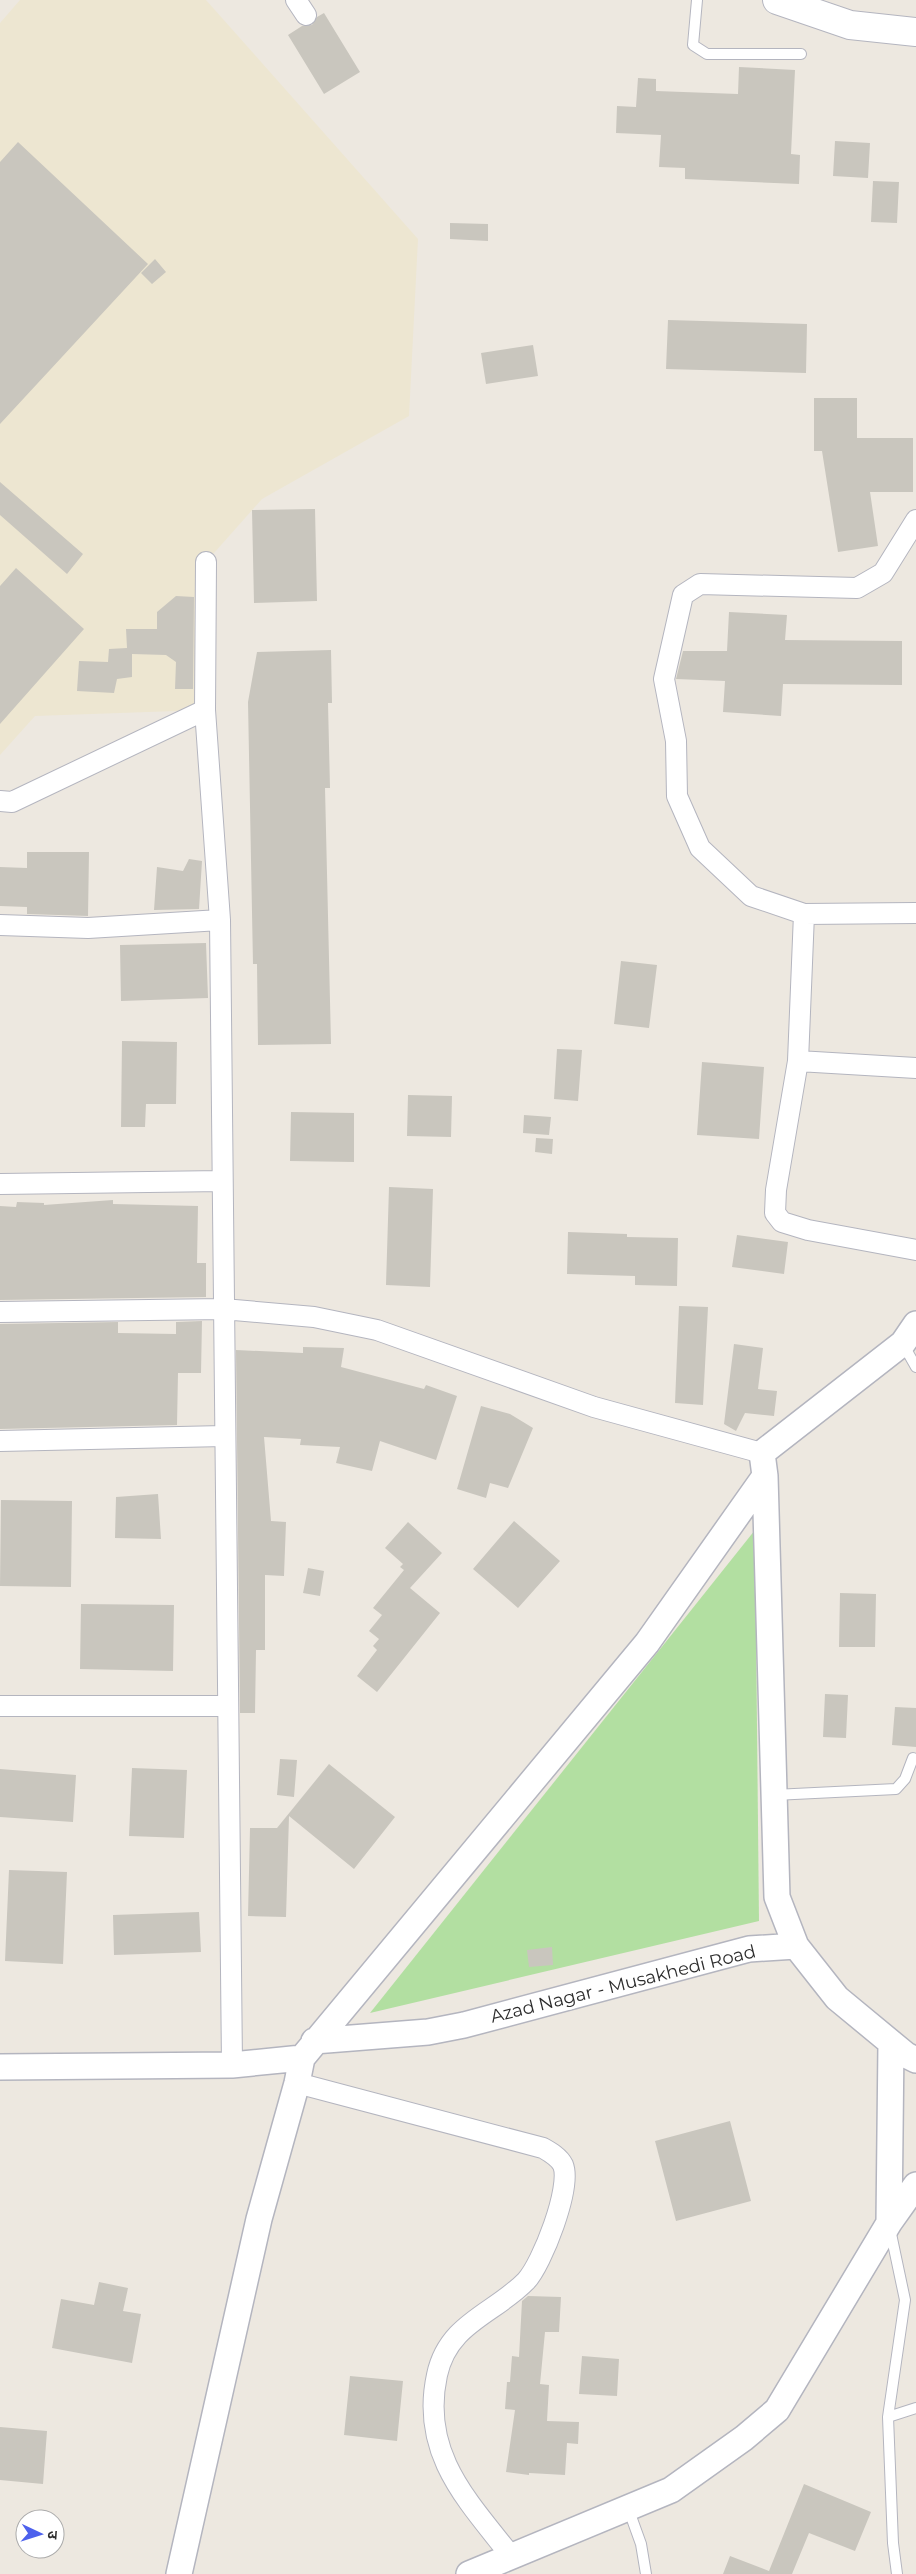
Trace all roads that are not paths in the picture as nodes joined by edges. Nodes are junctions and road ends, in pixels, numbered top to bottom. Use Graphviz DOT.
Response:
graph roads {
  1 [pos="697,0"];
  2 [pos="777,0"];
  3 [pos="916,32"];
  4 [pos="801,54"];
  5 [pos="916,519"];
  6 [pos="206,562"];
  7 [pos="205,710"];
  8 [pos="0,801"];
  9 [pos="916,913"];
  10 [pos="804,914"];
  11 [pos="220,920"];
  12 [pos="0,926"];
  13 [pos="798,1061"];
  14 [pos="916,1068"];
  15 [pos="222,1181"];
  16 [pos="0,1184"];
  17 [pos="916,1250"];
  18 [pos="223,1309"];
  19 [pos="0,1312"];
  20 [pos="909,1333"];
  21 [pos="916,1367"];
  22 [pos="224,1436"];
  23 [pos="0,1441"];
  24 [pos="763,1465"];
  25 [pos="0,1706"];
  26 [pos="227,1706"];
  27 [pos="914,1758"];
  28 [pos="774,1795"];
  29 [pos="796,1946"];
  30 [pos="891,2043"];
  31 [pos="308,2050"];
  32 [pos="916,2060"];
  33 [pos="232,2065"];
  34 [pos="0,2067"];
  35 [pos="297,2083"];
  36 [pos="916,2186"];
  37 [pos="889,2223"];
  38 [pos="916,2298"];
  39 [pos="905,2300"];
  40 [pos="916,2408"];
  41 [pos="888,2417"];
  42 [pos="628,2508"];
  43 [pos="512,2556"];
  44 [pos="179,2574"];
  45 [pos="469,2574"];
  46 [pos="646,2574"];
  47 [pos="897,2574"];
  1 -- 4 [label="lane"];
  2 -- 3 [label="main road"];
  5 -- 10 [label="street"];
  6 -- 7 [label="street"];
  7 -- 8 [label="street"];
  7 -- 11 [label="street"];
  9 -- 10 [label="street"];
  10 -- 13 [label="street"];
  11 -- 12 [label="street"];
  11 -- 15 [label="street"];
  13 -- 14 [label="street"];
  13 -- 17 [label="street"];
  15 -- 16 [label="street"];
  15 -- 18 [label="street"];
  18 -- 19 [label="street"];
  18 -- 22 [label="street"];
  18 -- 24 [label="street"];
  20 -- 21 [label="lane"];
  20 -- 24 [label="street"];
  22 -- 23 [label="street"];
  22 -- 26 [label="street"];
  24 -- 28 [label="street"];
  24 -- 31 [label="street"];
  25 -- 26 [label="street"];
  26 -- 33 [label="street"];
  27 -- 28 [label="lane"];
  28 -- 29 [label="street"];
  29 -- 30 [label="street"];
  29 -- 31 [label="street, Azad Nagar - Musakhedi Road"];
  30 -- 32 [label="street"];
  30 -- 37 [label="street"];
  31 -- 33 [label="street, Azad Nagar - Musakhedi Road"];
  31 -- 35 [label="street"];
  33 -- 34 [label="street, Azad Nagar - Musakhedi Road"];
  35 -- 43 [label="street"];
  35 -- 44 [label="street"];
  36 -- 37 [label="street"];
  37 -- 39 [label="lane"];
  37 -- 42 [label="street"];
  38 -- 39 [label="lane"];
  39 -- 41 [label="lane"];
  40 -- 41 [label="lane"];
  41 -- 47 [label="lane"];
  42 -- 43 [label="street"];
  42 -- 46 [label="lane"];
  43 -- 45 [label="street"];
}
